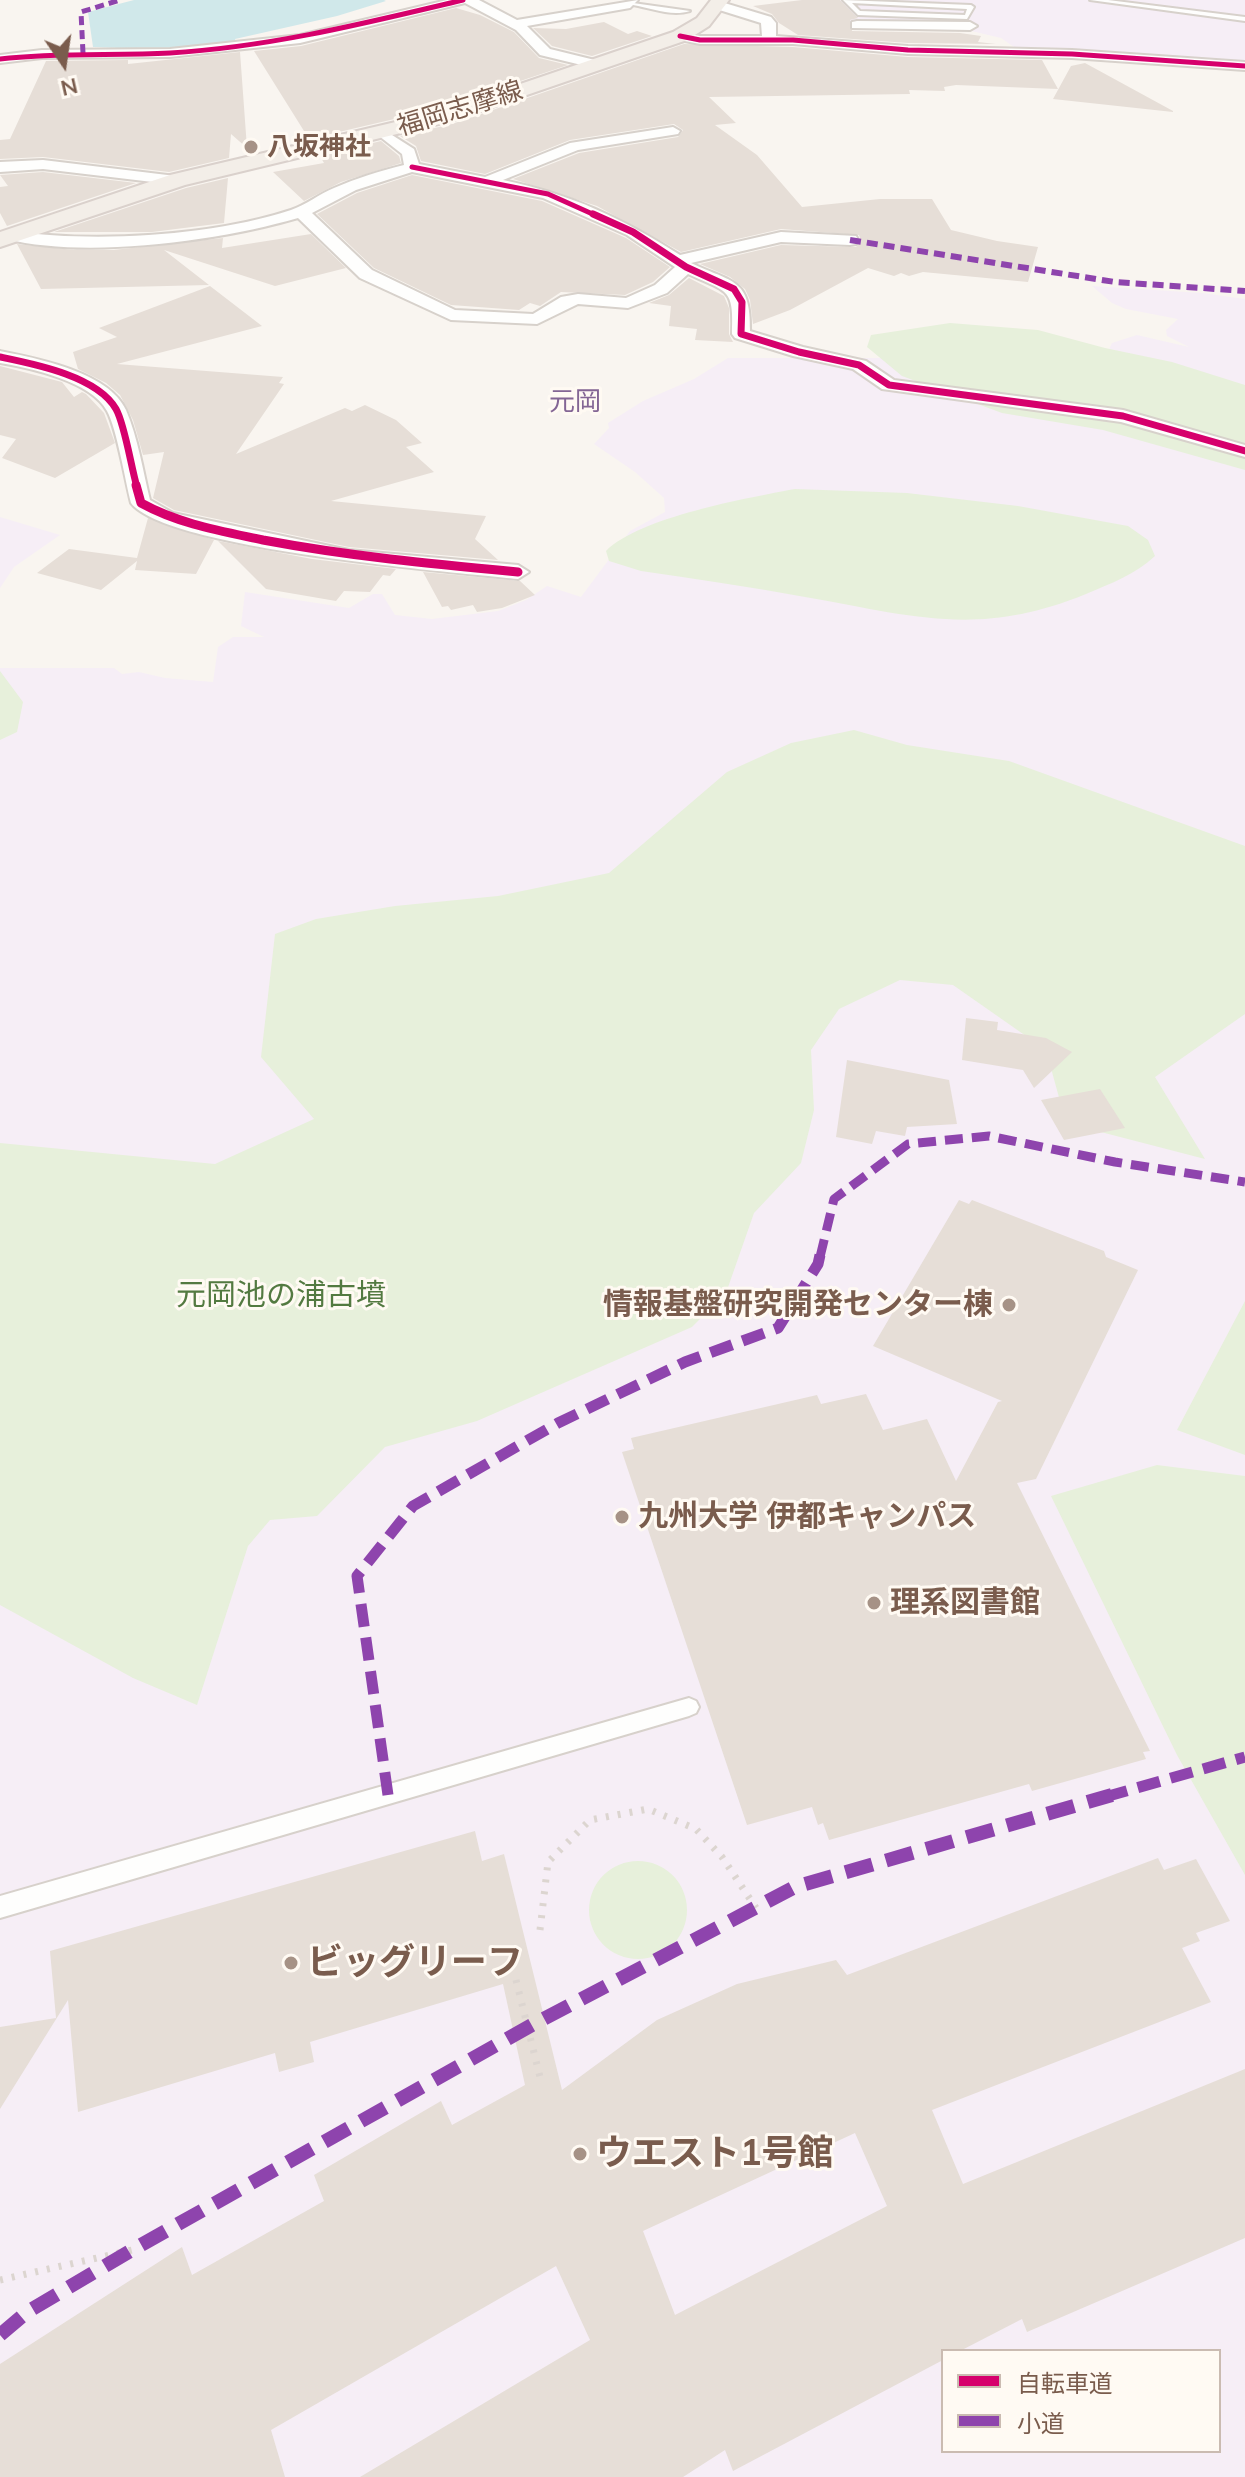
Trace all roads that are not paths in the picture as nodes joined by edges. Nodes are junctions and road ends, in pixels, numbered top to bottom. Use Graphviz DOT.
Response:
graph roads {
  1 [pos="463,0"];
  2 [pos="469,0"];
  3 [pos="1093,0"];
  4 [pos="845,1"];
  5 [pos="915,2"];
  6 [pos="719,3"];
  7 [pos="634,4"];
  8 [pos="972,4"];
  9 [pos="687,11"];
  10 [pos="1245,19"];
  11 [pos="766,20"];
  12 [pos="789,20"];
  13 [pos="517,24"];
  14 [pos="847,24"];
  15 [pos="970,26"];
  16 [pos="680,36"];
  17 [pos="769,39"];
  18 [pos="0,59"];
  19 [pos="598,65"];
  20 [pos="1245,66"];
  21 [pos="673,131"];
  22 [pos="381,132"];
  23 [pos="0,167"];
  24 [pos="412,167"];
  25 [pos="178,180"];
  26 [pos="488,181"];
  27 [pos="270,198"];
  28 [pos="344,205"];
  29 [pos="306,216"];
  30 [pos="283,218"];
  31 [pos="6,238"];
  32 [pos="850,240"];
  33 [pos="683,264"];
  34 [pos="0,357"];
  35 [pos="1245,451"];
  36 [pos="518,572"];
  37 [pos="689,1707"];
  38 [pos="0,1907"];
  1 -- 18 [label="street"];
  2 -- 13 [label="street"];
  3 -- 10 [label="lane"];
  4 -- 5 [label="lane"];
  4 -- 8 [label="lane"];
  5 -- 8 [label="lane"];
  6 -- 11 [label="street"];
  6 -- 16 [label="main road, 福岡志摩線"];
  7 -- 9 [label="lane"];
  7 -- 13 [label="street"];
  11 -- 12 [label="street"];
  11 -- 17 [label="street"];
  13 -- 19 [label="street"];
  14 -- 15 [label="street"];
  16 -- 17 [label="street"];
  16 -- 19 [label="main road, 福岡志摩線"];
  17 -- 20 [label="street"];
  19 -- 22 [label="main road, 福岡志摩線"];
  21 -- 26 [label="street"];
  22 -- 24 [label="street"];
  22 -- 25 [label="main road, 福岡志摩線"];
  23 -- 25 [label="street"];
  24 -- 26 [label="street"];
  24 -- 29 [label="street"];
  25 -- 31 [label="main road, 福岡志摩線"];
  26 -- 33 [label="street"];
  27 -- 30 [label="street"];
  28 -- 29 [label="street"];
  29 -- 30 [label="street"];
  29 -- 33 [label="street"];
  30 -- 31 [label="street"];
  32 -- 33 [label="street"];
  33 -- 35 [label="street"];
  34 -- 36 [label="street"];
  37 -- 38 [label="lane"];
}
